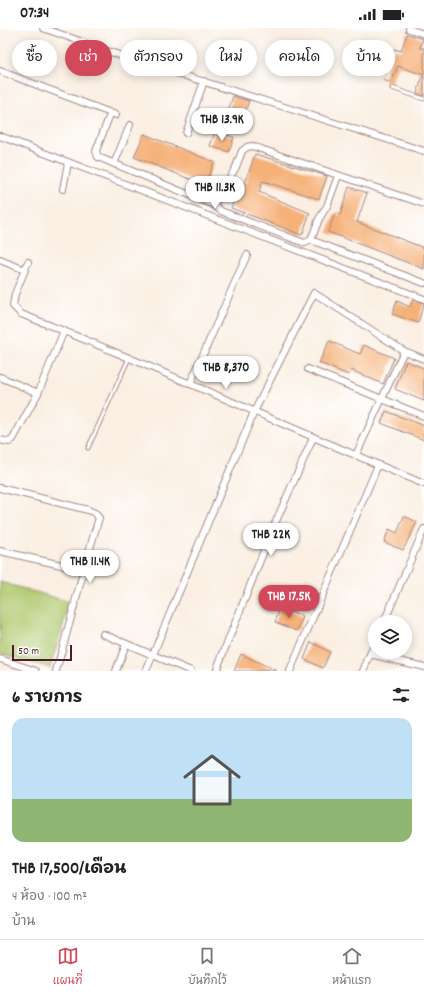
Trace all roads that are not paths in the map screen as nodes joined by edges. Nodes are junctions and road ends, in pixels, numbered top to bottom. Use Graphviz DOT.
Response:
graph roads {
  1 [pos="43,28"];
  2 [pos="409,29"];
  3 [pos="424,34"];
  4 [pos="0,71"];
  5 [pos="204,81"];
  6 [pos="392,88"];
  7 [pos="424,99"];
  8 [pos="116,115"];
  9 [pos="109,117"];
  10 [pos="130,125"];
  11 [pos="186,133"];
  12 [pos="0,136"];
  13 [pos="424,151"];
  14 [pos="68,163"];
  15 [pos="114,164"];
  16 [pos="338,176"];
  17 [pos="63,189"];
  18 [pos="424,204"];
  19 [pos="214,205"];
  20 [pos="311,240"];
  21 [pos="247,255"];
  22 [pos="0,260"];
  23 [pos="28,262"];
  24 [pos="25,270"];
  25 [pos="424,283"];
  26 [pos="424,299"];
  27 [pos="64,331"];
  28 [pos="404,351"];
  29 [pos="128,358"];
  30 [pos="424,359"];
  31 [pos="308,369"];
  32 [pos="0,377"];
  33 [pos="190,384"];
  34 [pos="38,393"];
  35 [pos="382,399"];
  36 [pos="254,412"];
  37 [pos="424,416"];
  38 [pos="313,438"];
  39 [pos="0,440"];
  40 [pos="88,448"];
  41 [pos="356,455"];
  42 [pos="378,465"];
  43 [pos="424,484"];
  44 [pos="0,488"];
  45 [pos="424,529"];
  46 [pos="0,551"];
  47 [pos="83,570"];
  48 [pos="387,615"];
  49 [pos="103,634"];
  50 [pos="126,644"];
  51 [pos="152,654"];
  52 [pos="0,659"];
  53 [pos="368,659"];
  54 [pos="392,659"];
  55 [pos="424,666"];
  56 [pos="36,671"];
  57 [pos="56,671"];
  58 [pos="116,671"];
  59 [pos="146,671"];
  60 [pos="190,671"];
  61 [pos="216,671"];
  62 [pos="290,671"];
  63 [pos="363,671"];
  1 -- 5 [label="street"];
  2 -- 3 [label="street"];
  4 -- 8 [label="street"];
  5 -- 11 [label="street"];
  5 -- 13 [label="street"];
  6 -- 7 [label="lane"];
  9 -- 15 [label="street"];
  10 -- 15 [label="street"];
  12 -- 14 [label="street"];
  14 -- 17 [label="street"];
  14 -- 26 [label="street"];
  15 -- 19 [label="street"];
  16 -- 18 [label="street"];
  16 -- 19 [label="street"];
  16 -- 20 [label="street"];
  19 -- 20 [label="street"];
  20 -- 25 [label="street"];
  21 -- 33 [label="street"];
  22 -- 24 [label="street"];
  23 -- 24 [label="street"];
  24 -- 27 [label="street"];
  27 -- 29 [label="street"];
  27 -- 34 [label="street"];
  28 -- 30 [label="street"];
  28 -- 35 [label="street"];
  28 -- 36 [label="street"];
  29 -- 33 [label="street"];
  29 -- 40 [label="lane"];
  31 -- 35 [label="street"];
  32 -- 34 [label="street"];
  33 -- 36 [label="street"];
  34 -- 39 [label="street"];
  35 -- 37 [label="street"];
  35 -- 41 [label="street"];
  36 -- 38 [label="street"];
  36 -- 51 [label="street"];
  38 -- 41 [label="street"];
  38 -- 61 [label="street"];
  41 -- 42 [label="street"];
  42 -- 43 [label="street"];
  42 -- 62 [label="street"];
  44 -- 47 [label="street"];
  45 -- 48 [label="street"];
  46 -- 47 [label="street"];
  47 -- 57 [label="street"];
  49 -- 50 [label="street"];
  50 -- 51 [label="street"];
  50 -- 58 [label="street"];
  51 -- 59 [label="street"];
  51 -- 60 [label="street"];
  52 -- 56 [label="street"];
  53 -- 63 [label="street"];
  54 -- 55 [label="street"];
}
